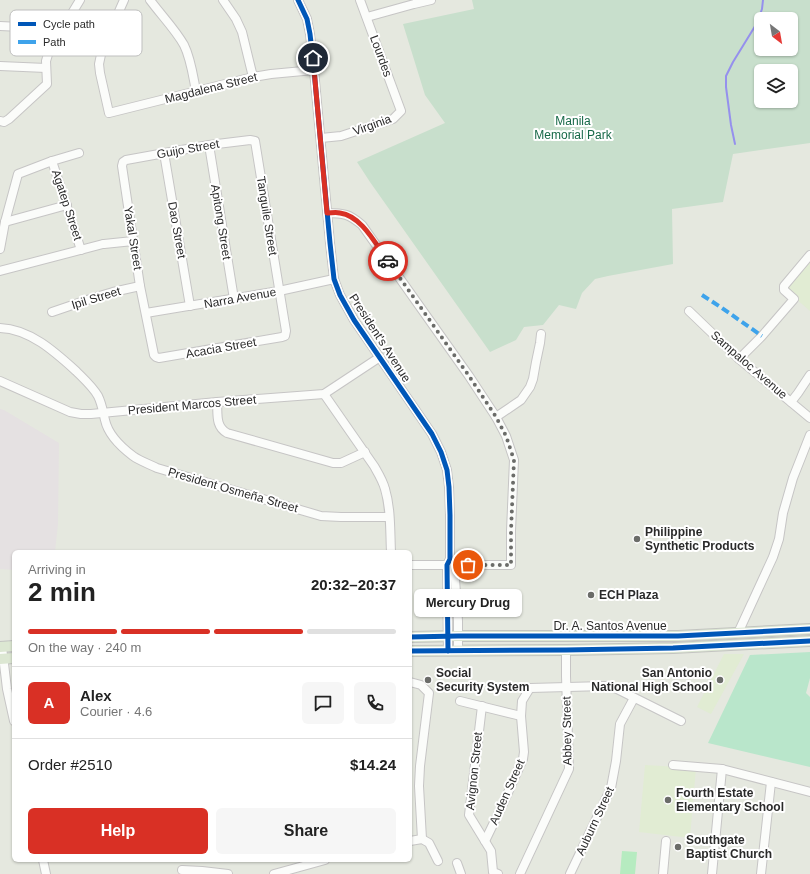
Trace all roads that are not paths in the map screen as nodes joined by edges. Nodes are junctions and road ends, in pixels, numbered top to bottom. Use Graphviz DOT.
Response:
graph roads {
  1 [pos="80,0"];
  2 [pos="124,0"];
  3 [pos="150,0"];
  4 [pos="223,0"];
  5 [pos="298,0"];
  6 [pos="360,0"];
  7 [pos="431,0"];
  8 [pos="74,10"];
  9 [pos="120,10"];
  10 [pos="367,17"];
  11 [pos="0,26"];
  12 [pos="10,26"];
  13 [pos="48,56"];
  14 [pos="101,56"];
  15 [pos="0,66"];
  16 [pos="46,68"];
  17 [pos="314,70"];
  18 [pos="253,77"];
  19 [pos="196,91"];
  20 [pos="400,111"];
  21 [pos="0,121"];
  22 [pos="321,138"];
  23 [pos="255,141"];
  24 [pos="209,145"];
  25 [pos="79,153"];
  26 [pos="164,153"];
  27 [pos="52,161"];
  28 [pos="123,162"];
  29 [pos="67,205"];
  30 [pos="327,213"];
  31 [pos="5,222"];
  32 [pos="133,241"];
  33 [pos="0,249"];
  34 [pos="81,250"];
  35 [pos="810,255"];
  36 [pos="0,271"];
  37 [pos="334,279"];
  38 [pos="140,286"];
  39 [pos="279,291"];
  40 [pos="234,299"];
  41 [pos="190,306"];
  42 [pos="689,311"];
  43 [pos="52,312"];
  44 [pos="146,314"];
  45 [pos="0,328"];
  46 [pos="541,334"];
  47 [pos="380,357"];
  48 [pos="739,359"];
  49 [pos="810,375"];
  50 [pos="0,381"];
  51 [pos="324,394"];
  52 [pos="217,402"];
  53 [pos="791,402"];
  54 [pos="104,412"];
  55 [pos="496,417"];
  56 [pos="810,418"];
  57 [pos="810,435"];
  58 [pos="365,452"];
  59 [pos="390,517"];
  60 [pos="391,550"];
  61 [pos="450,563"];
  62 [pos="412,565"];
  63 [pos="810,629"];
  64 [pos="738,633"];
  65 [pos="448,636"];
  66 [pos="458,636"];
  67 [pos="412,637"];
  68 [pos="810,641"];
  69 [pos="12,646"];
  70 [pos="1,647"];
  71 [pos="566,650"];
  72 [pos="412,651"];
  73 [pos="453,651"];
  74 [pos="12,658"];
  75 [pos="1,659"];
  76 [pos="412,683"];
  77 [pos="566,686"];
  78 [pos="634,698"];
  79 [pos="460,701"];
  80 [pos="482,706"];
  81 [pos="12,711"];
  82 [pos="521,716"];
  83 [pos="681,721"];
  84 [pos="673,765"];
  85 [pos="722,769"];
  86 [pos="771,782"];
  87 [pos="810,792"];
  88 [pos="422,839"];
  89 [pos="412,841"];
  90 [pos="485,841"];
  91 [pos="666,841"];
  92 [pos="438,860"];
  93 [pos="43,862"];
  94 [pos="316,862"];
  95 [pos="457,863"];
  96 [pos="182,870"];
  97 [pos="202,873"];
  98 [pos="46,874"];
  99 [pos="228,874"];
  100 [pos="274,874"];
  101 [pos="461,874"];
  102 [pos="498,874"];
  103 [pos="520,874"];
  104 [pos="570,874"];
  105 [pos="663,874"];
  106 [pos="712,874"];
  107 [pos="761,874"];
  1 -- 8 [label="street"];
  2 -- 9 [label="street, Magdalena Street"];
  3 -- 19 [label="street"];
  4 -- 18 [label="street"];
  5 -- 17 [label="street, President's Avenue"];
  6 -- 10 [label="street, Lourdes"];
  7 -- 10 [label="street"];
  10 -- 20 [label="street, Lourdes"];
  11 -- 12 [label="street"];
  13 -- 16 [label="street"];
  14 -- 19 [label="street, Magdalena Street"];
  15 -- 16 [label="street"];
  16 -- 21 [label="street"];
  17 -- 18 [label="street, Magdalena Street"];
  17 -- 22 [label="street, President's Avenue"];
  18 -- 19 [label="street, Magdalena Street"];
  20 -- 22 [label="street, Virginia"];
  22 -- 30 [label="street, President's Avenue"];
  23 -- 24 [label="street, Guijo Street"];
  23 -- 39 [label="street, Tanguile Street"];
  24 -- 26 [label="street, Guijo Street"];
  24 -- 40 [label="street, Apitong Street"];
  25 -- 27 [label="street"];
  26 -- 28 [label="street, Guijo Street"];
  26 -- 41 [label="street, Dao Street"];
  27 -- 29 [label="street, Agatep Street"];
  27 -- 31 [label="street"];
  28 -- 32 [label="street, Yakal Street"];
  29 -- 31 [label="street"];
  29 -- 34 [label="street, Agatep Street"];
  30 -- 37 [label="street, President's Avenue"];
  30 -- 55 [label="street"];
  31 -- 33 [label="street"];
  32 -- 34 [label="street"];
  32 -- 38 [label="street, Yakal Street"];
  34 -- 36 [label="street"];
  35 -- 48 [label="street"];
  37 -- 39 [label="street, Narra Avenue"];
  37 -- 47 [label="street, President's Avenue"];
  38 -- 43 [label="street, Ipil Street"];
  38 -- 44 [label="street, Yakal Street"];
  39 -- 40 [label="street, Narra Avenue"];
  39 -- 44 [label="street, Acacia Street"];
  40 -- 41 [label="street, Narra Avenue"];
  41 -- 44 [label="street, Narra Avenue"];
  42 -- 48 [label="street, Sampaloc Avenue"];
  45 -- 54 [label="street, President Osmeña Street"];
  46 -- 55 [label="street"];
  47 -- 51 [label="street, President Marcos Street"];
  47 -- 61 [label="street, President's Avenue"];
  48 -- 53 [label="street, Sampaloc Avenue"];
  49 -- 53 [label="street"];
  50 -- 54 [label="street, President Marcos Street"];
  51 -- 52 [label="street, President Marcos Street"];
  51 -- 58 [label="street"];
  52 -- 54 [label="street, President Marcos Street"];
  52 -- 58 [label="street"];
  53 -- 56 [label="street, Sampaloc Avenue"];
  54 -- 59 [label="street, President Osmeña Street"];
  55 -- 61 [label="street"];
  57 -- 64 [label="street"];
  58 -- 59 [label="street"];
  59 -- 60 [label="street"];
  61 -- 62 [label="street"];
  61 -- 65 [label="street, President's Avenue"];
  61 -- 66 [label="street, President's Avenue"];
  63 -- 64 [label="main road, Dr. A. Santos Avenue"];
  64 -- 66 [label="main road, Dr. A. Santos Avenue"];
  65 -- 66 [label="main road, Dr. A. Santos Avenue"];
  65 -- 67 [label="main road, Dr. A. Santos Avenue"];
  65 -- 73 [label="street, President's Avenue"];
  66 -- 73 [label="street, President's Avenue"];
  68 -- 71 [label="main road, Dr. A. Santos Avenue"];
  69 -- 70 [label="main road"];
  70 -- 75 [label="street"];
  71 -- 73 [label="main road, Dr. A. Santos Avenue"];
  71 -- 77 [label="street, Abbey Street"];
  72 -- 73 [label="main road, Dr. A. Santos Avenue"];
  74 -- 75 [label="main road"];
  75 -- 81 [label="street"];
  76 -- 88 [label="street"];
  77 -- 78 [label="street, Auden Street"];
  77 -- 82 [label="street, Auden Street"];
  77 -- 103 [label="street, Abbey Street"];
  78 -- 83 [label="street, Auden Street"];
  78 -- 104 [label="street, Auburn Street"];
  79 -- 80 [label="street"];
  80 -- 82 [label="street"];
  80 -- 90 [label="street, Avignon Street"];
  82 -- 90 [label="street, Auden Street"];
  84 -- 85 [label="street"];
  85 -- 86 [label="street"];
  85 -- 106 [label="street"];
  86 -- 87 [label="street"];
  86 -- 107 [label="street"];
  88 -- 89 [label="street"];
  88 -- 92 [label="street"];
  90 -- 102 [label="street, Avignon Street"];
  91 -- 105 [label="street"];
  93 -- 98 [label="street"];
  94 -- 100 [label="street"];
  95 -- 101 [label="street"];
  96 -- 97 [label="street"];
  97 -- 99 [label="street"];
}
